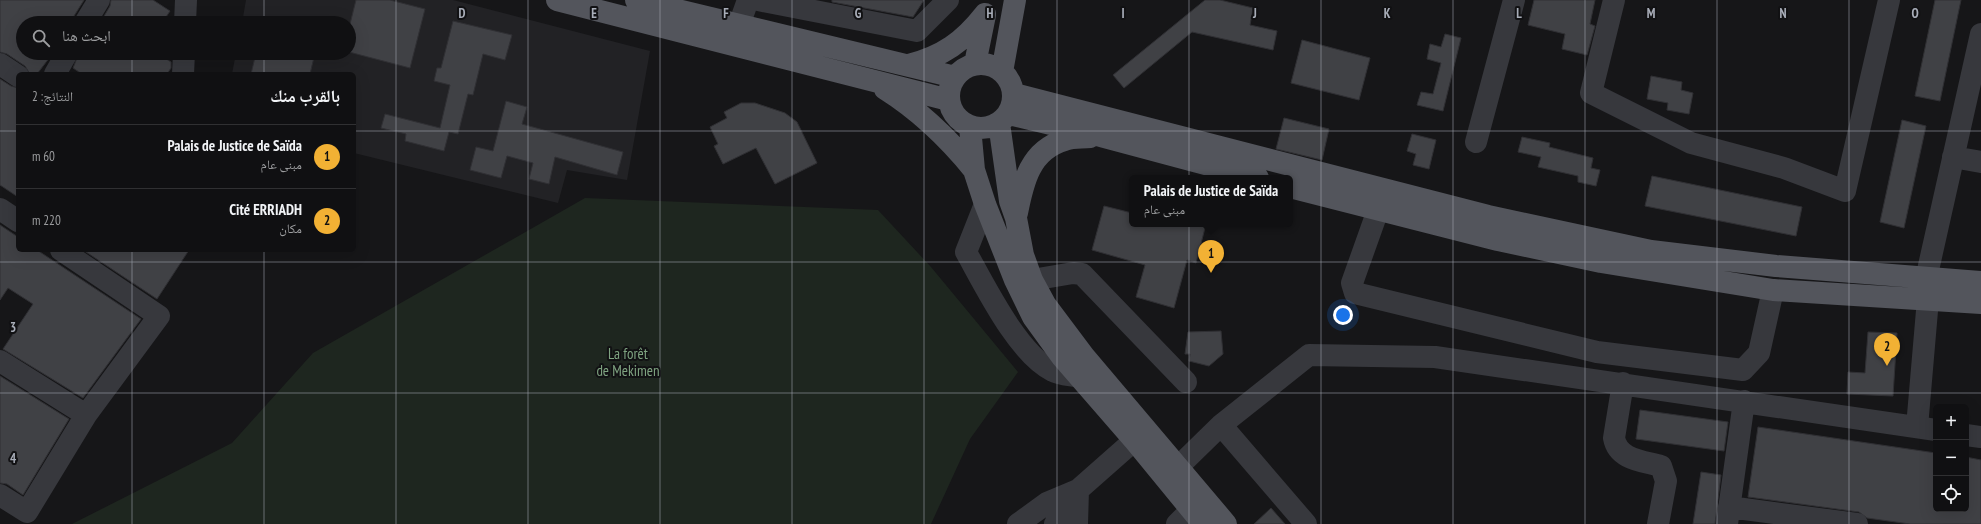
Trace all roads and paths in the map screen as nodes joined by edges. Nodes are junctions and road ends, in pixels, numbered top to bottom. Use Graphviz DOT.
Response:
graph roads {
  1 [pos="99,0"];
  2 [pos="186,0"];
  3 [pos="557,0"];
  4 [pos="636,0"];
  5 [pos="748,0"];
  6 [pos="758,0"];
  7 [pos="948,0"];
  8 [pos="1015,0"];
  9 [pos="1514,0"];
  10 [pos="1614,0"];
  11 [pos="1889,0"];
  12 [pos="986,7"];
  13 [pos="89,16"];
  14 [pos="185,16"];
  15 [pos="1981,34"];
  16 [pos="736,36"];
  17 [pos="63,60"];
  18 [pos="184,60"];
  19 [pos="0,64"];
  20 [pos="975,64"];
  21 [pos="909,65"];
  22 [pos="57,72"];
  23 [pos="184,72"];
  24 [pos="1002,72"];
  25 [pos="16,75"];
  26 [pos="956,77"];
  27 [pos="872,81"];
  28 [pos="949,100"];
  29 [pos="1007,110"];
  30 [pos="970,127"];
  31 [pos="1101,136"];
  32 [pos="1476,142"];
  33 [pos="1954,157"];
  34 [pos="1981,162"];
  35 [pos="974,170"];
  36 [pos="1247,175"];
  37 [pos="1293,187"];
  38 [pos="984,204"];
  39 [pos="0,209"];
  40 [pos="1378,210"];
  41 [pos="1016,218"];
  42 [pos="16,220"];
  43 [pos="64,252"];
  44 [pos="1032,280"];
  45 [pos="1981,282"];
  46 [pos="1927,289"];
  47 [pos="1772,290"];
  48 [pos="1981,303"];
  49 [pos="0,361"];
  50 [pos="1080,377"];
  51 [pos="1186,382"];
  52 [pos="1623,383"];
  53 [pos="1744,401"];
  54 [pos="86,415"];
  55 [pos="1221,426"];
  56 [pos="1926,428"];
  57 [pos="1969,435"];
  58 [pos="1140,436"];
  59 [pos="1981,437"];
  60 [pos="1177,468"];
  61 [pos="1078,490"];
  62 [pos="0,495"];
  63 [pos="1728,515"];
  64 [pos="1190,519"];
  65 [pos="1018,524"];
  66 [pos="1055,524"];
  67 [pos="1077,524"];
  68 [pos="1226,524"];
  69 [pos="1306,524"];
  70 [pos="1658,524"];
  71 [pos="1857,524"];
  1 -- 13 [label="street"];
  2 -- 14 [label="street"];
  3 -- 16 [label="main road"];
  4 -- 16 [label="main road"];
  5 -- 16 [label="street"];
  6 -- 7 [label="street"];
  8 -- 24 [label="main road"];
  9 -- 32 [label="street"];
  10 -- 11 [label="street"];
  12 -- 20 [label="main road"];
  12 -- 21 [label="main road"];
  15 -- 33 [label="street"];
  16 -- 21 [label="main road"];
  16 -- 27 [label="main road"];
  17 -- 22 [label="street"];
  18 -- 23 [label="street"];
  19 -- 25 [label="street"];
  20 -- 24 [label="main road"];
  20 -- 26 [label="main road"];
  21 -- 26 [label="main road"];
  24 -- 29 [label="main road"];
  26 -- 28 [label="main road"];
  27 -- 28 [label="main road"];
  27 -- 35 [label="main road"];
  28 -- 30 [label="main road"];
  29 -- 30 [label="main road"];
  29 -- 31 [label="main road"];
  29 -- 41 [label="main road"];
  29 -- 46 [label="main road"];
  30 -- 35 [label="main road"];
  31 -- 36 [label="main road"];
  31 -- 41 [label="main road"];
  33 -- 34 [label="street"];
  33 -- 46 [label="street"];
  35 -- 38 [label="main road"];
  37 -- 40 [label="main road"];
  38 -- 50 [label="main road"];
  38 -- 50 [label="street"];
  39 -- 42 [label="street"];
  40 -- 47 [label="main road"];
  40 -- 47 [label="street"];
  41 -- 44 [label="main road"];
  43 -- 54 [label="street"];
  44 -- 51 [label="street"];
  44 -- 58 [label="main road"];
  45 -- 46 [label="main road"];
  46 -- 47 [label="main road"];
  46 -- 48 [label="main road"];
  46 -- 56 [label="street"];
  49 -- 54 [label="street"];
  50 -- 58 [label="main road"];
  52 -- 53 [label="street"];
  52 -- 55 [label="street"];
  52 -- 70 [label="street"];
  53 -- 56 [label="street"];
  53 -- 63 [label="street"];
  54 -- 62 [label="street"];
  55 -- 60 [label="street"];
  55 -- 69 [label="street"];
  57 -- 59 [label="street"];
  58 -- 60 [label="main road"];
  58 -- 61 [label="street"];
  58 -- 64 [label="main road"];
  60 -- 68 [label="main road"];
  61 -- 65 [label="street"];
  61 -- 66 [label="street"];
  61 -- 67 [label="street"];
  63 -- 71 [label="street"];
}
